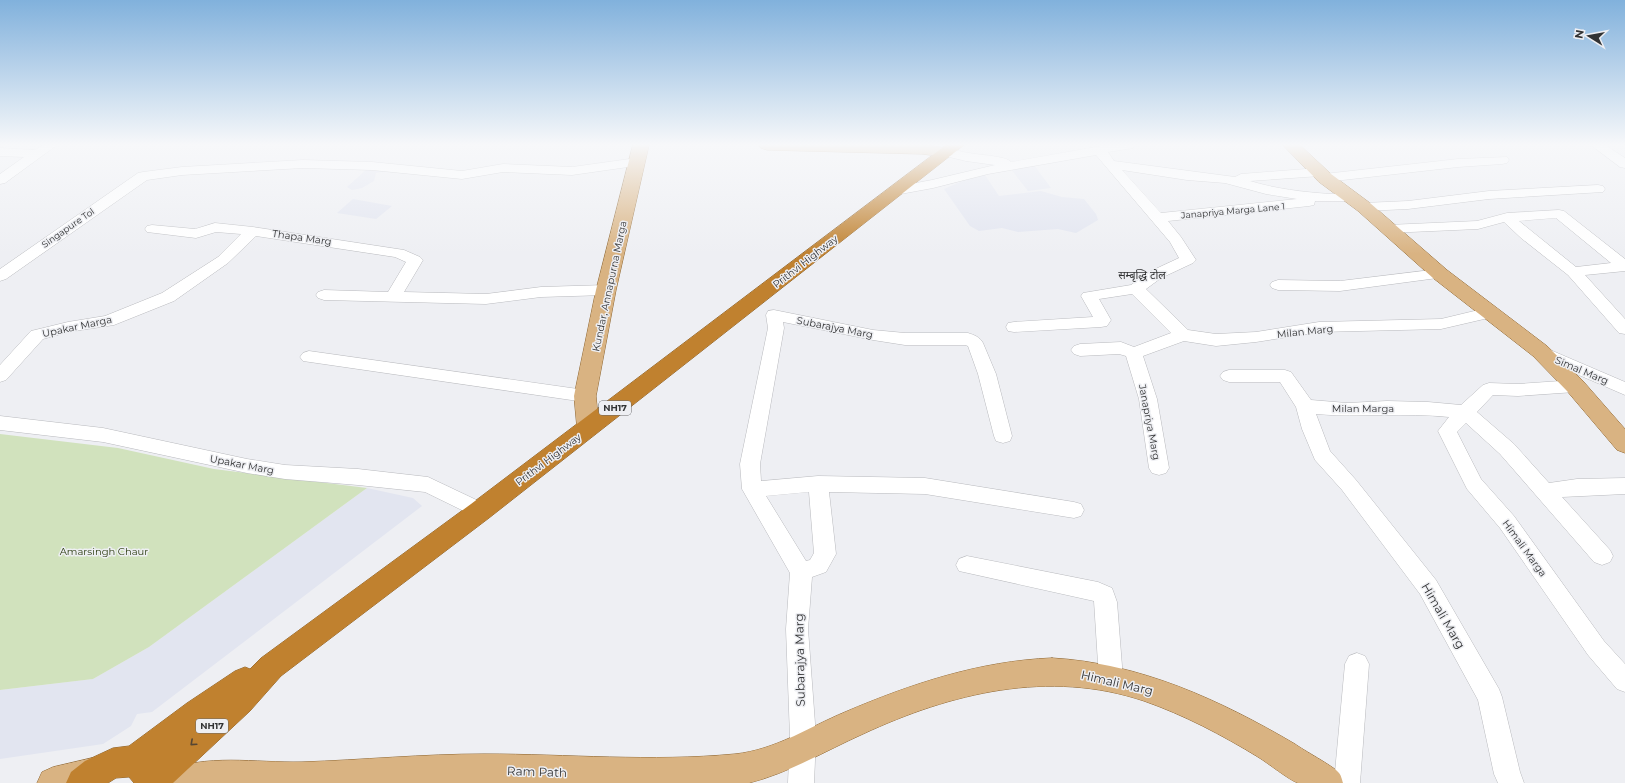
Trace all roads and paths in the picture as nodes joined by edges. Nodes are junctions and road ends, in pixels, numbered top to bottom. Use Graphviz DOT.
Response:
graph roads {
  1 [pos="135,182"];
  2 [pos="632,182"];
  3 [pos="907,182"];
  4 [pos="942,182"];
  5 [pos="1126,182"];
  6 [pos="1235,182"];
  7 [pos="1329,182"];
  8 [pos="1598,189"];
  9 [pos="895,191"];
  10 [pos="1349,201"];
  11 [pos="1507,217"];
  12 [pos="1158,218"];
  13 [pos="1388,229"];
  14 [pos="152,230"];
  15 [pos="253,231"];
  16 [pos="1625,266"];
  17 [pos="1573,272"];
  18 [pos="1440,274"];
  19 [pos="0,276"];
  20 [pos="1278,285"];
  21 [pos="1136,288"];
  22 [pos="606,290"];
  23 [pos="324,295"];
  24 [pos="394,295"];
  25 [pos="1491,312"];
  26 [pos="1014,327"];
  27 [pos="1625,329"];
  28 [pos="1183,335"];
  29 [pos="1080,350"];
  30 [pos="1540,352"];
  31 [pos="1134,353"];
  32 [pos="309,357"];
  33 [pos="0,376"];
  34 [pos="1230,376"];
  35 [pos="1575,386"];
  36 [pos="1625,388"];
  37 [pos="585,396"];
  38 [pos="1305,406"];
  39 [pos="1465,412"];
  40 [pos="0,423"];
  41 [pos="588,428"];
  42 [pos="1003,436"];
  43 [pos="1625,444"];
  44 [pos="1159,468"];
  45 [pos="818,484"];
  46 [pos="1625,486"];
  47 [pos="752,489"];
  48 [pos="1545,491"];
  49 [pos="1074,510"];
  50 [pos="480,511"];
  51 [pos="1602,556"];
  52 [pos="967,565"];
  53 [pos="801,572"];
  54 [pos="1357,664"];
  55 [pos="1111,679"];
  56 [pos="1625,682"];
  57 [pos="802,748"];
  58 [pos="144,776"];
  59 [pos="482,776"];
  60 [pos="87,779"];
  61 [pos="53,783"];
  62 [pos="173,783"];
  63 [pos="801,783"];
  64 [pos="1327,783"];
  65 [pos="1347,783"];
  66 [pos="1511,783"];
  1 -- 19 [label="street, Singapure Tol"];
  2 -- 22 [label="main road, Kundar, Annapurna Marga"];
  3 -- 9 [label="highway, Prithvi Highway / NH17"];
  4 -- 9 [label="street"];
  5 -- 12 [label="street"];
  6 -- 10 [label="street"];
  7 -- 10 [label="main road"];
  8 -- 10 [label="street"];
  9 -- 41 [label="highway, Prithvi Highway / NH17"];
  10 -- 12 [label="street, Janapriya Marga Lane 1"];
  10 -- 13 [label="main road"];
  11 -- 13 [label="street"];
  11 -- 16 [label="street"];
  11 -- 17 [label="street"];
  12 -- 21 [label="street"];
  13 -- 18 [label="main road"];
  14 -- 15 [label="street"];
  15 -- 24 [label="street, Thapa Marg"];
  15 -- 33 [label="street, Upakar Marga"];
  16 -- 17 [label="street"];
  17 -- 27 [label="street"];
  18 -- 20 [label="street"];
  18 -- 25 [label="main road"];
  21 -- 26 [label="street"];
  21 -- 28 [label="street"];
  22 -- 24 [label="street"];
  22 -- 37 [label="main road, Kundar, Annapurna Marga"];
  23 -- 24 [label="street"];
  25 -- 28 [label="street, Milan Marg"];
  25 -- 30 [label="main road"];
  28 -- 31 [label="street"];
  29 -- 31 [label="street"];
  30 -- 35 [label="main road"];
  30 -- 36 [label="street, Simal Marg"];
  31 -- 44 [label="street, Janapriya Marg"];
  32 -- 37 [label="street"];
  34 -- 38 [label="street"];
  35 -- 39 [label="street"];
  35 -- 43 [label="main road"];
  37 -- 41 [label="main road, Kundar, Annapurna Marga"];
  38 -- 39 [label="street, Milan Marga"];
  38 -- 66 [label="street, Himali Marg"];
  39 -- 48 [label="street"];
  39 -- 56 [label="street, Himali Marga"];
  40 -- 50 [label="street, Upakar Marg"];
  41 -- 50 [label="highway, Prithvi Highway / NH17"];
  42 -- 47 [label="street, Subarajya Marg"];
  45 -- 47 [label="street"];
  45 -- 49 [label="street"];
  45 -- 53 [label="street"];
  46 -- 48 [label="street"];
  47 -- 53 [label="street, Subarajya Marg"];
  48 -- 51 [label="street"];
  50 -- 58 [label="highway, Prithvi Highway / NH17"];
  52 -- 55 [label="street"];
  53 -- 57 [label="street, Subarajya Marg"];
  54 -- 65 [label="street"];
  55 -- 57 [label="main road, Himali Marg"];
  55 -- 64 [label="main road, Himali Marg"];
  57 -- 59 [label="main road, Ram Path"];
  57 -- 63 [label="street, Subarajya Marg"];
  58 -- 60 [label="highway, Prithvi Highway / NH17"];
  59 -- 62 [label="main road, Ram Path"];
  60 -- 61 [label="main road"];
}
